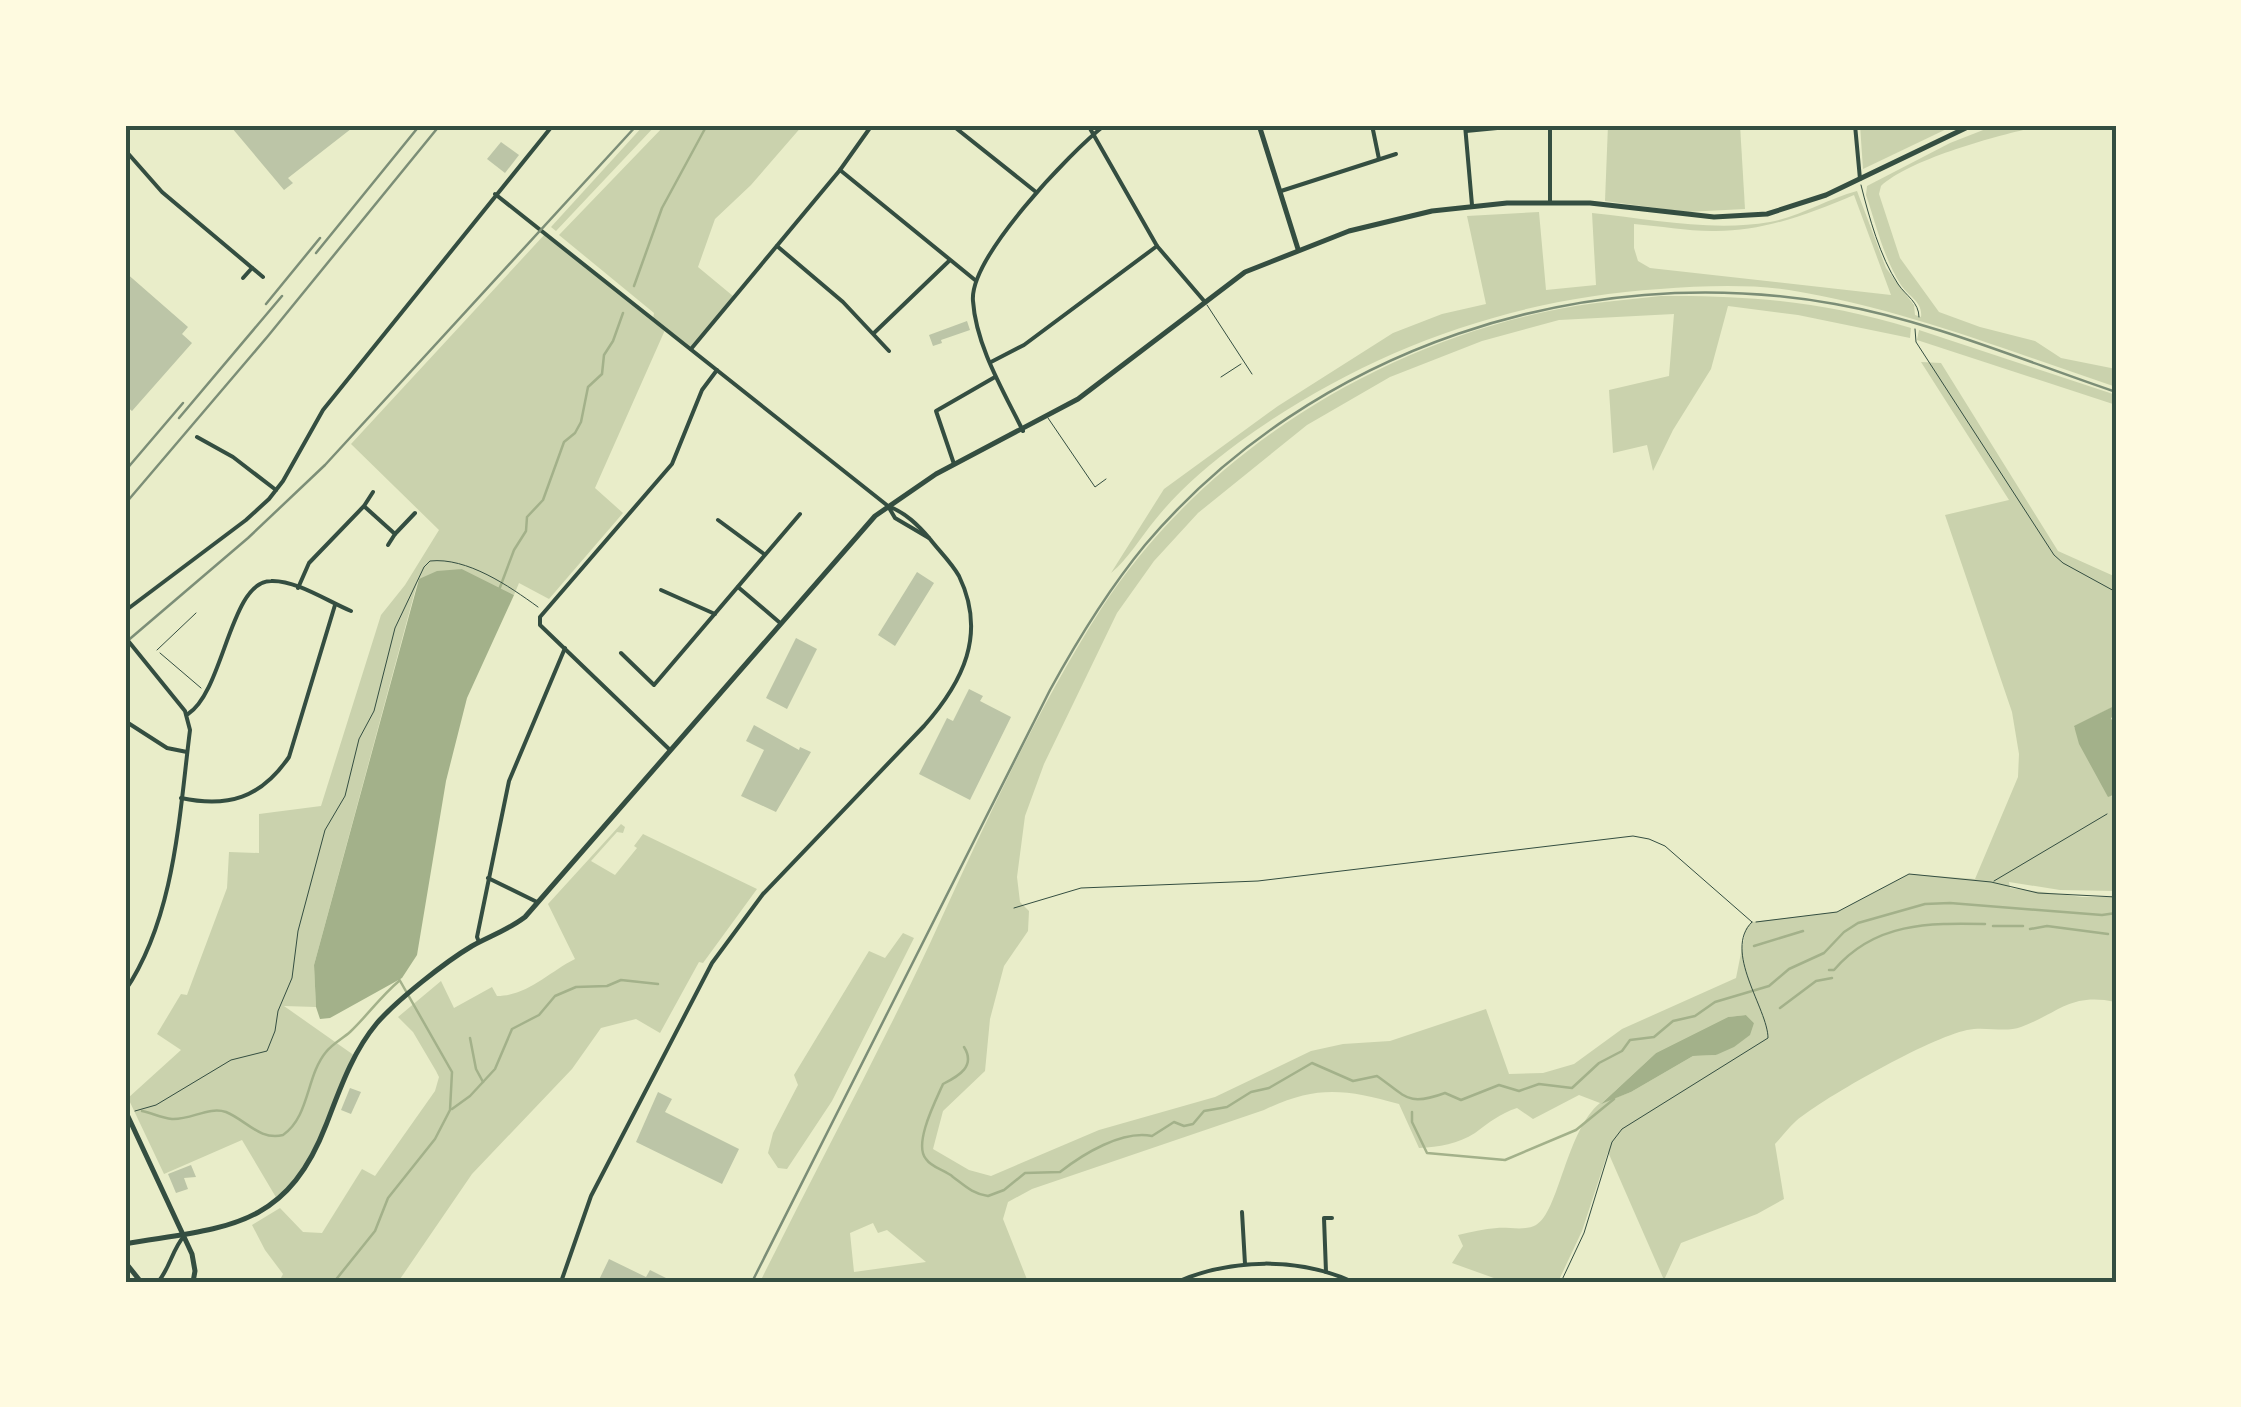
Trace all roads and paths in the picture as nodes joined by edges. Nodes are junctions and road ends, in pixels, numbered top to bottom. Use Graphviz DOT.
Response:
graph roads {
  1 [pos="553,125"];
  2 [pos="872,125"];
  3 [pos="952,125"];
  4 [pos="1088,125"];
  5 [pos="1105,125"];
  6 [pos="1260,125"];
  7 [pos="1372,125"];
  8 [pos="1529,125"];
  9 [pos="1550,125"];
  10 [pos="1855,125"];
  11 [pos="1972,125"];
  12 [pos="1465,128"];
  13 [pos="1093,134"];
  14 [pos="125,150"];
  15 [pos="1396,154"];
  16 [pos="1379,159"];
  17 [pos="840,170"];
  18 [pos="1860,180"];
  19 [pos="1280,191"];
  20 [pos="1036,192"];
  21 [pos="495,194"];
  22 [pos="1550,202"];
  23 [pos="1472,205"];
  24 [pos="778,246"];
  25 [pos="1157,246"];
  26 [pos="1298,249"];
  27 [pos="949,261"];
  28 [pos="252,268"];
  29 [pos="243,278"];
  30 [pos="263,278"];
  31 [pos="974,280"];
  32 [pos="1205,302"];
  33 [pos="1918,316"];
  34 [pos="1915,329"];
  35 [pos="874,333"];
  36 [pos="691,349"];
  37 [pos="889,351"];
  38 [pos="991,362"];
  39 [pos="1244,362"];
  40 [pos="717,370"];
  41 [pos="1252,374"];
  42 [pos="996,376"];
  43 [pos="1222,378"];
  44 [pos="1048,418"];
  45 [pos="1023,431"];
  46 [pos="198,437"];
  47 [pos="954,464"];
  48 [pos="1106,479"];
  49 [pos="276,490"];
  50 [pos="373,492"];
  51 [pos="364,506"];
  52 [pos="888,506"];
  53 [pos="416,513"];
  54 [pos="800,514"];
  55 [pos="718,520"];
  56 [pos="394,534"];
  57 [pos="388,546"];
  58 [pos="764,554"];
  59 [pos="298,588"];
  60 [pos="738,588"];
  61 [pos="661,590"];
  62 [pos="2116,592"];
  63 [pos="335,604"];
  64 [pos="351,610"];
  65 [pos="125,611"];
  66 [pos="545,612"];
  67 [pos="196,613"];
  68 [pos="714,614"];
  69 [pos="779,622"];
  70 [pos="125,638"];
  71 [pos="565,648"];
  72 [pos="157,650"];
  73 [pos="621,653"];
  74 [pos="207,694"];
  75 [pos="187,714"];
  76 [pos="125,721"];
  77 [pos="669,749"];
  78 [pos="187,752"];
  79 [pos="180,798"];
  80 [pos="2108,814"];
  81 [pos="488,878"];
  82 [pos="1991,882"];
  83 [pos="2116,897"];
  84 [pos="537,902"];
  85 [pos="1014,908"];
  86 [pos="1752,922"];
  87 [pos="478,942"];
  88 [pos="125,991"];
  89 [pos="137,1110"];
  90 [pos="126,1114"];
  91 [pos="1242,1212"];
  92 [pos="1316,1216"];
  93 [pos="1324,1218"];
  94 [pos="1332,1218"];
  95 [pos="184,1236"];
  96 [pos="125,1244"];
  97 [pos="126,1262"];
  98 [pos="1245,1264"];
  99 [pos="1326,1272"];
  100 [pos="142,1282"];
  101 [pos="158,1282"];
  102 [pos="193,1282"];
  103 [pos="561,1282"];
  104 [pos="1177,1282"];
  105 [pos="1353,1282"];
  106 [pos="1561,1282"];
  1 -- 21 [label="street"];
  2 -- 17 [label="street"];
  3 -- 20 [label="street"];
  4 -- 13 [label="street"];
  5 -- 13 [label="street"];
  6 -- 19 [label="street"];
  7 -- 16 [label="street"];
  8 -- 12 [label="street"];
  9 -- 22 [label="street"];
  10 -- 18 [label="street"];
  11 -- 18 [label="street"];
  12 -- 23 [label="street"];
  13 -- 20 [label="street"];
  13 -- 25 [label="street"];
  14 -- 28 [label="street"];
  15 -- 16 [label="street"];
  16 -- 19 [label="street"];
  17 -- 24 [label="street"];
  17 -- 27 [label="street"];
  18 -- 22 [label="street"];
  18 -- 33 [label="path"];
  19 -- 26 [label="street"];
  20 -- 31 [label="street"];
  21 -- 36 [label="street"];
  21 -- 49 [label="street"];
  22 -- 23 [label="street"];
  23 -- 26 [label="street"];
  24 -- 35 [label="street"];
  24 -- 36 [label="street"];
  25 -- 32 [label="street"];
  25 -- 38 [label="street"];
  26 -- 32 [label="street"];
  27 -- 31 [label="street"];
  27 -- 35 [label="street"];
  28 -- 29 [label="street"];
  28 -- 30 [label="street"];
  31 -- 38 [label="street"];
  32 -- 39 [label="lane"];
  32 -- 44 [label="street"];
  34 -- 62 [label="path"];
  35 -- 37 [label="street"];
  36 -- 40 [label="street"];
  38 -- 42 [label="street"];
  39 -- 41 [label="lane"];
  39 -- 43 [label="lane"];
  40 -- 52 [label="street"];
  40 -- 66 [label="street"];
  42 -- 45 [label="street"];
  42 -- 47 [label="street"];
  44 -- 45 [label="street"];
  44 -- 48 [label="lane"];
  45 -- 47 [label="street"];
  46 -- 49 [label="street"];
  47 -- 52 [label="street"];
  49 -- 65 [label="street"];
  50 -- 51 [label="street"];
  51 -- 56 [label="street"];
  51 -- 59 [label="street"];
  52 -- 69 [label="street"];
  52 -- 103 [label="street"];
  53 -- 56 [label="street"];
  54 -- 58 [label="street"];
  55 -- 58 [label="street"];
  56 -- 57 [label="street"];
  58 -- 60 [label="street"];
  59 -- 63 [label="street"];
  59 -- 74 [label="street"];
  60 -- 68 [label="street"];
  60 -- 69 [label="street"];
  61 -- 68 [label="street"];
  63 -- 64 [label="street"];
  63 -- 79 [label="street"];
  66 -- 71 [label="street"];
  66 -- 89 [label="path"];
  67 -- 72 [label="lane"];
  68 -- 73 [label="street"];
  69 -- 77 [label="street"];
  70 -- 75 [label="street"];
  71 -- 77 [label="street"];
  71 -- 81 [label="street"];
  72 -- 74 [label="path"];
  74 -- 75 [label="street"];
  75 -- 78 [label="street"];
  76 -- 78 [label="street"];
  77 -- 84 [label="street"];
  78 -- 79 [label="street"];
  79 -- 88 [label="street"];
  80 -- 82 [label="path"];
  81 -- 84 [label="street"];
  81 -- 87 [label="street"];
  82 -- 83 [label="path"];
  82 -- 86 [label="path"];
  84 -- 87 [label="street"];
  85 -- 86 [label="path"];
  86 -- 106 [label="path"];
  87 -- 95 [label="street"];
  90 -- 95 [label="street"];
  91 -- 98 [label="street"];
  92 -- 93 [label="street"];
  93 -- 94 [label="street"];
  93 -- 99 [label="street"];
  95 -- 96 [label="street"];
  95 -- 101 [label="street"];
  95 -- 102 [label="street"];
  97 -- 100 [label="street"];
  98 -- 99 [label="street"];
  98 -- 104 [label="street"];
  99 -- 105 [label="street"];
}
